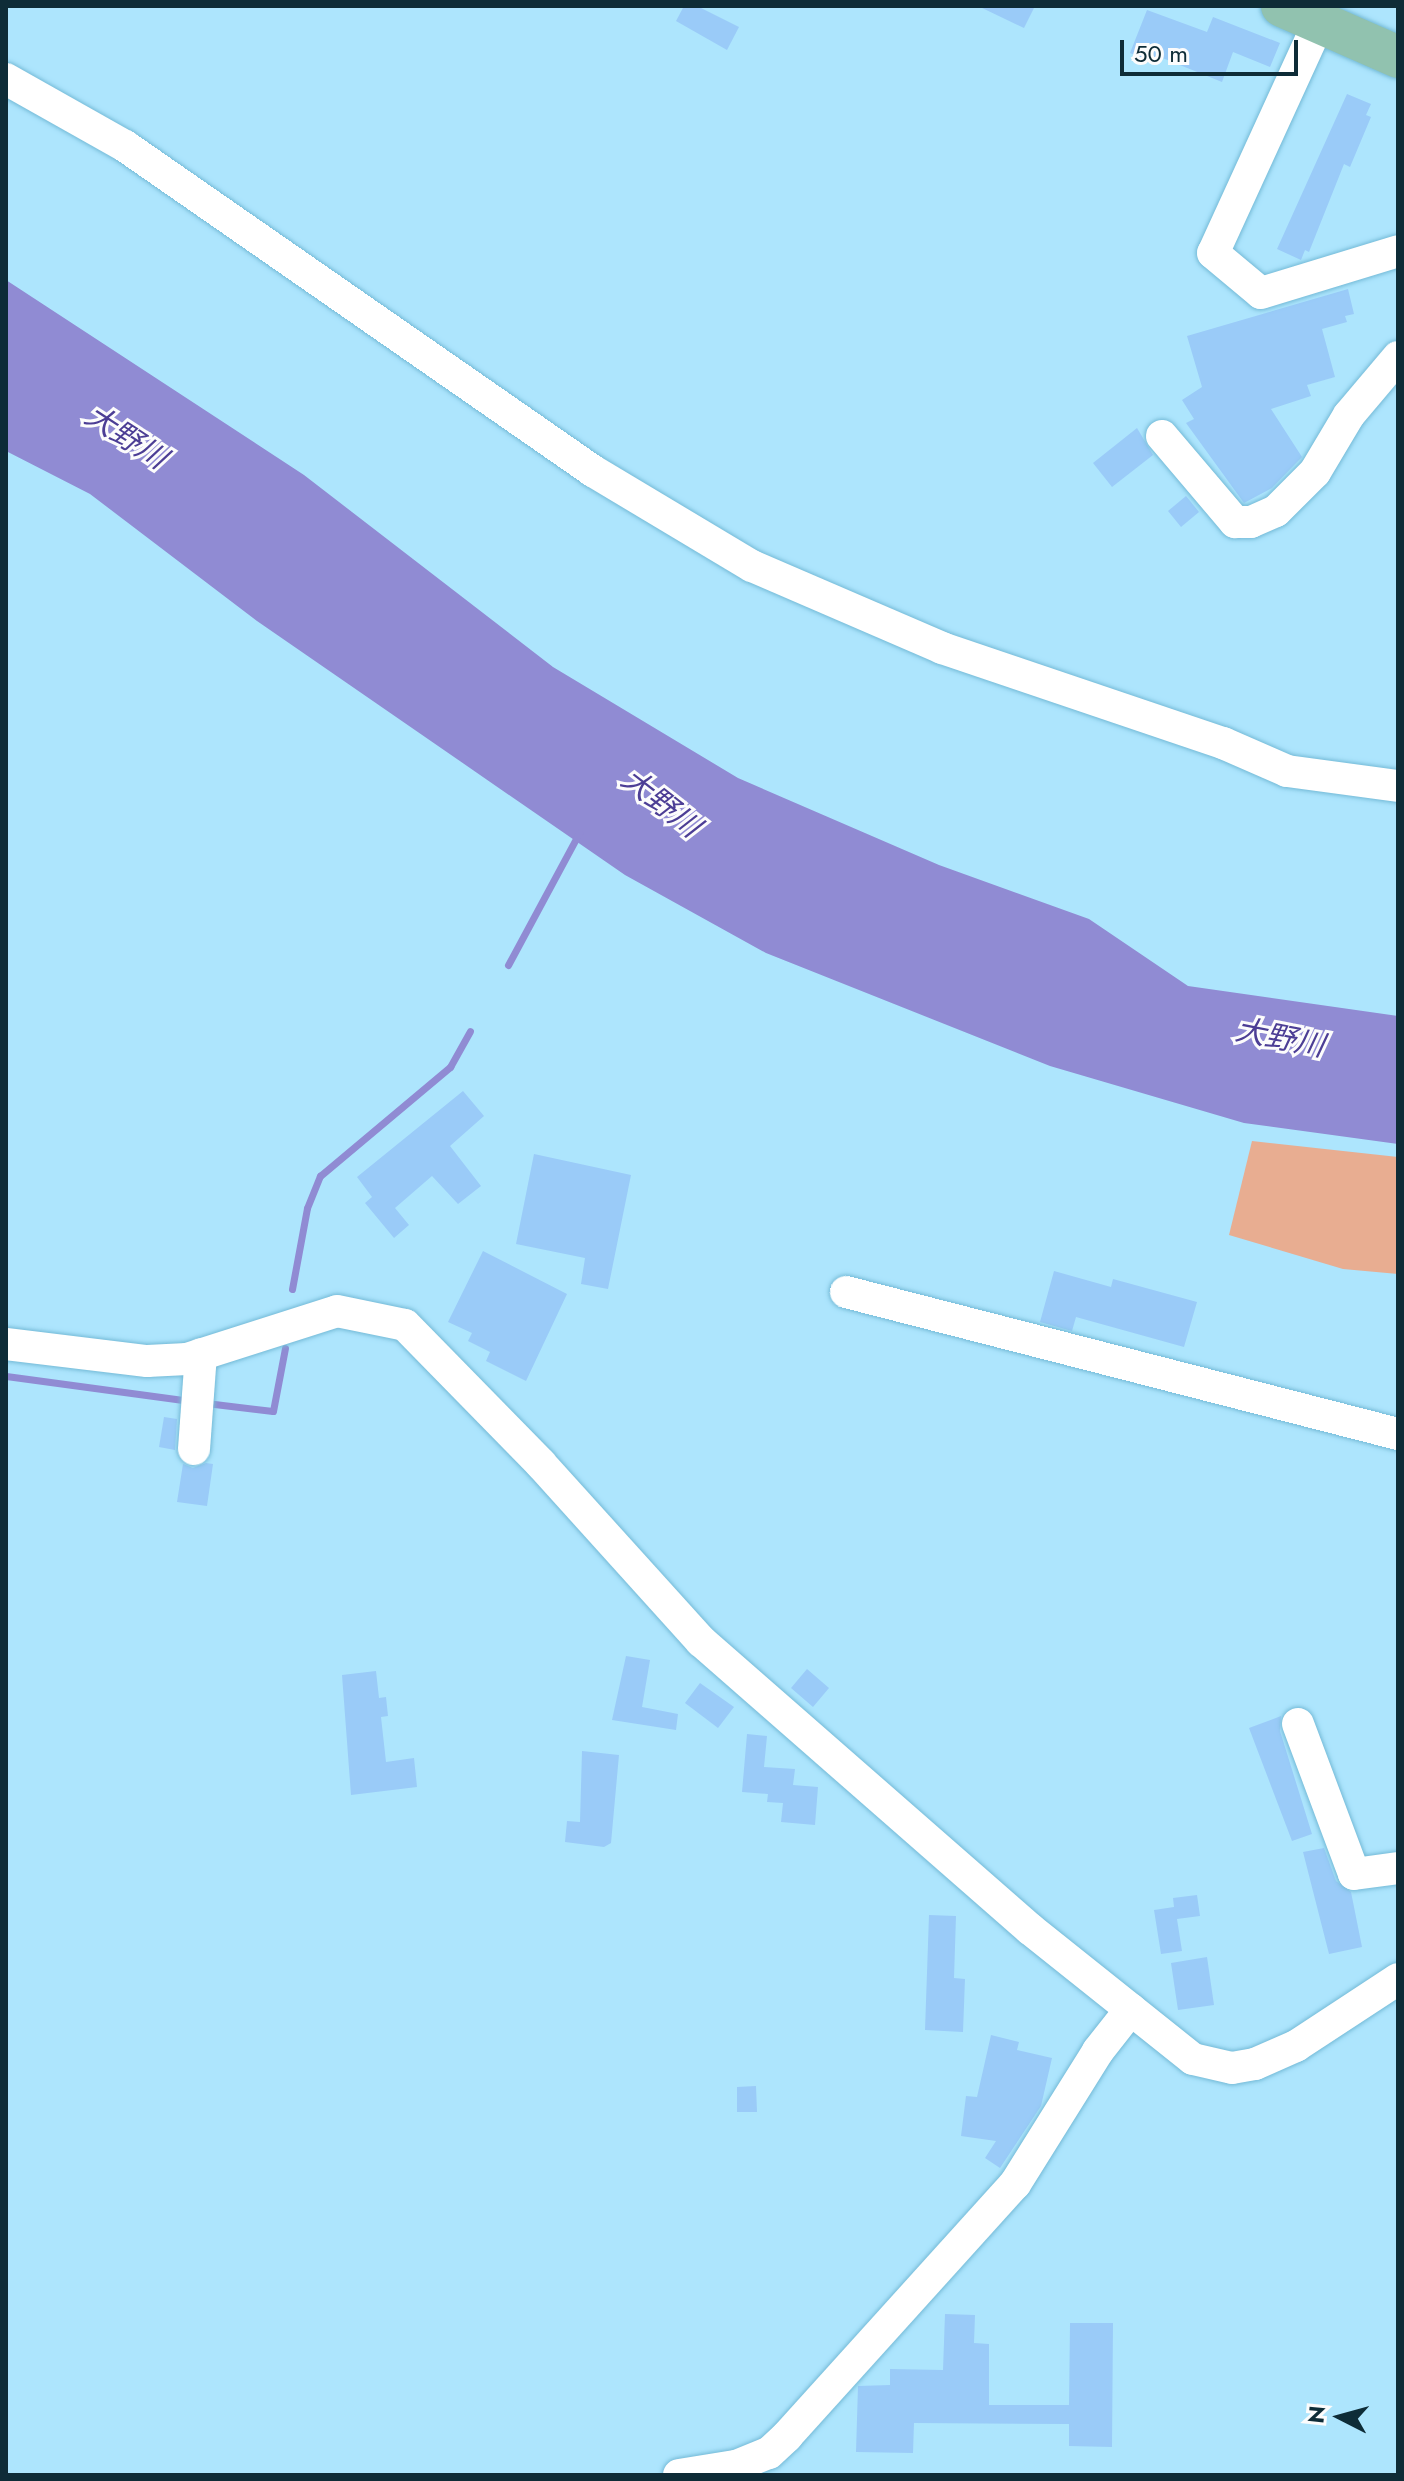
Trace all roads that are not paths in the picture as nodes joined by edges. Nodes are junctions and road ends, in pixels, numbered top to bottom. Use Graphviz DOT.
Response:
graph roads {
  1 [pos="1300,14"];
  2 [pos="1398,57"];
  3 [pos="6,79"];
  4 [pos="1398,251"];
  5 [pos="1398,357"];
  6 [pos="1162,436"];
  7 [pos="1398,786"];
  8 [pos="846,1292"];
  9 [pos="6,1344"];
  10 [pos="201,1354"];
  11 [pos="1398,1434"];
  12 [pos="194,1449"];
  13 [pos="1298,1724"];
  14 [pos="1398,1868"];
  15 [pos="1398,1979"];
  16 [pos="1131,2009"];
  17 [pos="679,2475"];
  1 -- 2 [label="main road"];
  1 -- 4 [label="street"];
  3 -- 7 [label="street"];
  5 -- 6 [label="street"];
  8 -- 11 [label="street"];
  9 -- 10 [label="street"];
  10 -- 12 [label="street"];
  10 -- 16 [label="street"];
  13 -- 14 [label="street"];
  15 -- 16 [label="street"];
  16 -- 17 [label="street"];
}
